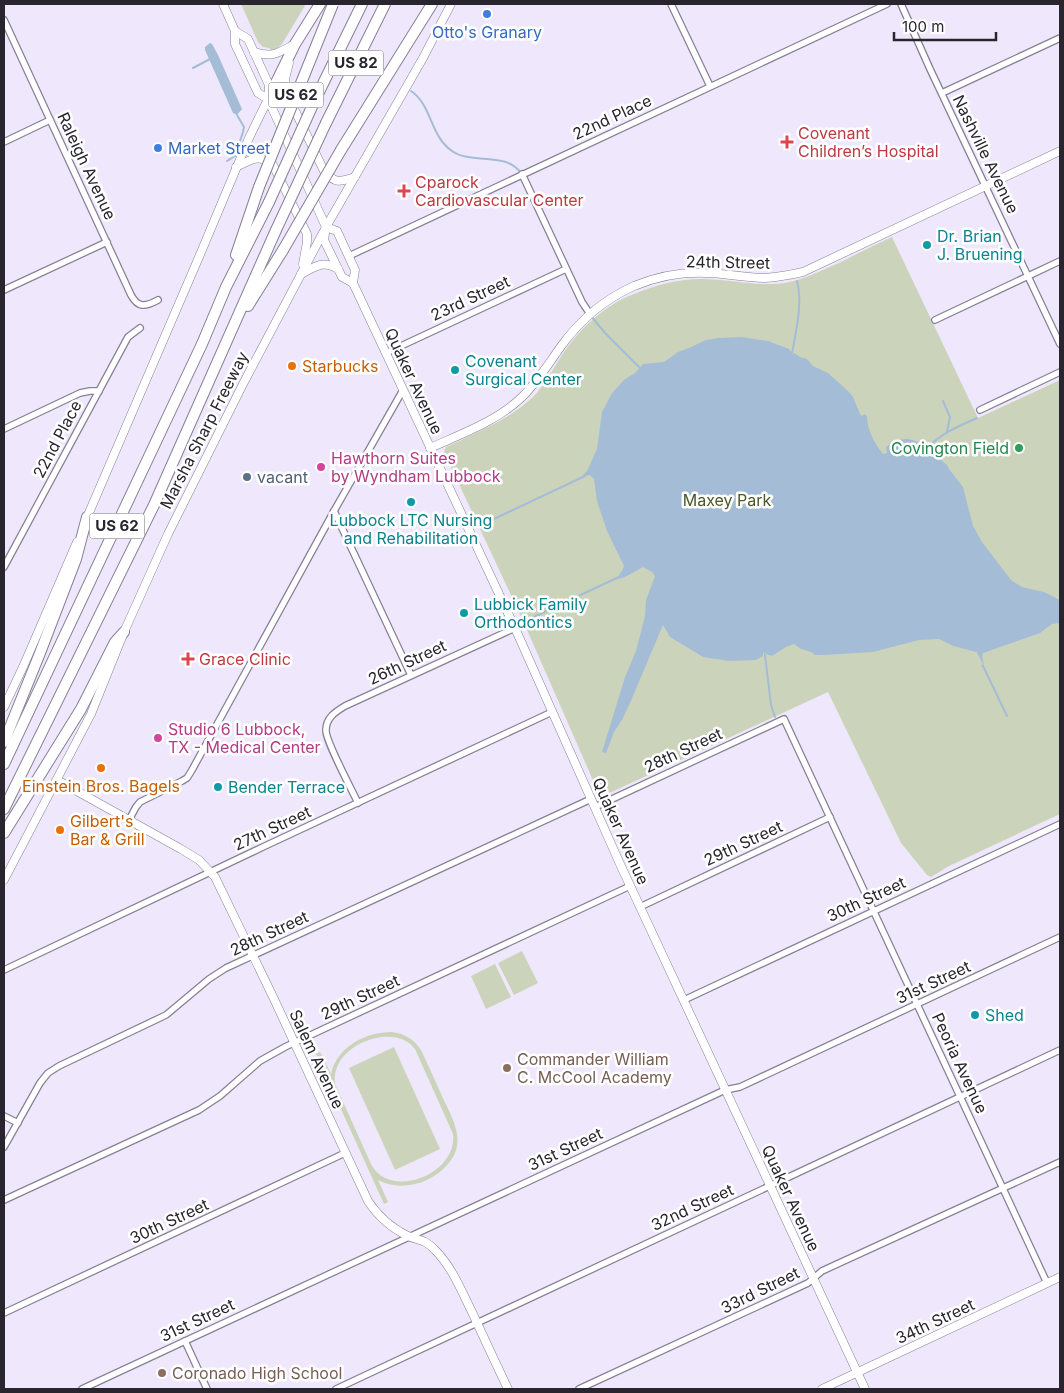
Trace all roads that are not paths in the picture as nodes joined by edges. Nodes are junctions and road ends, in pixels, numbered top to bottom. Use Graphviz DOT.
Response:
graph roads {
  1 [pos="223,4"];
  2 [pos="320,4"];
  3 [pos="333,4"];
  4 [pos="362,4"];
  5 [pos="385,4"];
  6 [pos="432,4"];
  7 [pos="451,4"];
  8 [pos="671,4"];
  9 [pos="887,4"];
  10 [pos="901,4"];
  11 [pos="4,20"];
  12 [pos="235,31"];
  13 [pos="1060,38"];
  14 [pos="294,44"];
  15 [pos="254,52"];
  16 [pos="710,86"];
  17 [pos="942,93"];
  18 [pos="268,99"];
  19 [pos="50,120"];
  20 [pos="4,142"];
  21 [pos="1060,151"];
  22 [pos="236,167"];
  23 [pos="522,174"];
  24 [pos="355,177"];
  25 [pos="986,187"];
  26 [pos="326,228"];
  27 [pos="107,242"];
  28 [pos="349,256"];
  29 [pos="1060,261"];
  30 [pos="338,269"];
  31 [pos="566,269"];
  32 [pos="301,274"];
  33 [pos="1029,276"];
  34 [pos="353,283"];
  35 [pos="226,287"];
  36 [pos="4,290"];
  37 [pos="158,300"];
  38 [pos="590,314"];
  39 [pos="935,320"];
  40 [pos="140,328"];
  41 [pos="227,341"];
  42 [pos="1060,344"];
  43 [pos="386,353"];
  44 [pos="1060,372"];
  45 [pos="403,390"];
  46 [pos="99,391"];
  47 [pos="980,410"];
  48 [pos="4,429"];
  49 [pos="430,448"];
  50 [pos="334,511"];
  51 [pos="87,517"];
  52 [pos="7,558"];
  53 [pos="4,567"];
  54 [pos="515,628"];
  55 [pos="124,632"];
  56 [pos="411,675"];
  57 [pos="4,707"];
  58 [pos="552,712"];
  59 [pos="784,719"];
  60 [pos="4,742"];
  61 [pos="4,764"];
  62 [pos="57,780"];
  63 [pos="358,803"];
  64 [pos="593,803"];
  65 [pos="4,809"];
  66 [pos="830,816"];
  67 [pos="129,820"];
  68 [pos="1060,824"];
  69 [pos="4,833"];
  70 [pos="211,872"];
  71 [pos="4,880"];
  72 [pos="630,886"];
  73 [pos="640,907"];
  74 [pos="874,910"];
  75 [pos="1060,937"];
  76 [pos="253,956"];
  77 [pos="4,970"];
  78 [pos="684,1000"];
  79 [pos="918,1004"];
  80 [pos="294,1043"];
  81 [pos="1060,1050"];
  82 [pos="725,1090"];
  83 [pos="961,1096"];
  84 [pos="4,1116"];
  85 [pos="18,1123"];
  86 [pos="4,1147"];
  87 [pos="345,1153"];
  88 [pos="1060,1162"];
  89 [pos="770,1185"];
  90 [pos="1003,1188"];
  91 [pos="4,1200"];
  92 [pos="409,1236"];
  93 [pos="1060,1277"];
  94 [pos="814,1278"];
  95 [pos="1047,1283"];
  96 [pos="4,1313"];
  97 [pos="477,1323"];
  98 [pos="185,1341"];
  99 [pos="857,1373"];
  100 [pos="82,1389"];
  101 [pos="207,1389"];
  102 [pos="336,1389"];
  103 [pos="508,1389"];
  104 [pos="579,1389"];
  105 [pos="822,1389"];
  106 [pos="865,1389"];
  1 -- 12 [label="main road, Quaker Avenue"];
  2 -- 14 [label="highway"];
  3 -- 35 [label="highway, US 62, bridge"];
  4 -- 35 [label="highway, US 82, bridge"];
  5 -- 41 [label="highway, Marsha Sharp Freeway / US 82, bridge"];
  6 -- 41 [label="highway, US 62, bridge"];
  7 -- 24 [label="main road, Marsha Sharp Freeway"];
  8 -- 16 [label="street"];
  9 -- 16 [label="street, 22nd Place"];
  10 -- 17 [label="street, Nashville Avenue"];
  11 -- 19 [label="street, Raleigh Avenue"];
  12 -- 15 [label="main road, Quaker Avenue"];
  12 -- 18 [label="main road, Quaker Avenue"];
  13 -- 17 [label="street"];
  14 -- 15 [label="main road"];
  14 -- 18 [label="highway"];
  14 -- 24 [label="main road"];
  15 -- 18 [label="main road, Quaker Avenue"];
  16 -- 23 [label="street, 22nd Place"];
  17 -- 25 [label="street, Nashville Avenue"];
  18 -- 22 [label="main road"];
  18 -- 26 [label="main road, Quaker Avenue"];
  19 -- 20 [label="street"];
  19 -- 27 [label="street, Raleigh Avenue"];
  21 -- 25 [label="main road, 24th Street"];
  22 -- 32 [label="main road"];
  22 -- 51 [label="main road"];
  23 -- 28 [label="street, 22nd Place"];
  23 -- 31 [label="street"];
  24 -- 26 [label="main road, Marsha Sharp Freeway"];
  25 -- 33 [label="street, Nashville Avenue"];
  25 -- 38 [label="main road, 24th Street"];
  26 -- 28 [label="main road, Quaker Avenue"];
  26 -- 30 [label="main road, Quaker Avenue"];
  26 -- 32 [label="main road, Marsha Sharp Freeway"];
  27 -- 36 [label="street"];
  27 -- 37 [label="street, Raleigh Avenue"];
  28 -- 34 [label="main road, Quaker Avenue"];
  29 -- 33 [label="street"];
  30 -- 32 [label="main road"];
  30 -- 34 [label="main road, Quaker Avenue"];
  31 -- 38 [label="street"];
  31 -- 43 [label="street, 23rd Street"];
  32 -- 55 [label="main road, Marsha Sharp Freeway"];
  33 -- 39 [label="street"];
  33 -- 42 [label="street, Nashville Avenue"];
  34 -- 43 [label="main road, Quaker Avenue"];
  35 -- 61 [label="highway, US 62"];
  38 -- 49 [label="main road, 24th Street"];
  40 -- 46 [label="street, 22nd Place"];
  41 -- 65 [label="highway, Marsha Sharp Freeway / US 62"];
  43 -- 45 [label="main road, Quaker Avenue"];
  44 -- 47 [label="street"];
  45 -- 49 [label="main road, Quaker Avenue"];
  45 -- 50 [label="street"];
  46 -- 48 [label="street"];
  46 -- 52 [label="street, 22nd Place"];
  49 -- 54 [label="main road, Quaker Avenue"];
  50 -- 56 [label="street"];
  50 -- 67 [label="street"];
  51 -- 57 [label="main road"];
  51 -- 60 [label="highway"];
  52 -- 53 [label="street, 22nd Place"];
  54 -- 56 [label="street, 26th Street"];
  54 -- 58 [label="main road, Quaker Avenue"];
  55 -- 62 [label="main road, Marsha Sharp Freeway"];
  55 -- 69 [label="highway"];
  56 -- 63 [label="street, 26th Street"];
  58 -- 63 [label="street, 27th Street"];
  58 -- 64 [label="main road, Quaker Avenue"];
  59 -- 64 [label="street, 28th Street"];
  59 -- 66 [label="street, Peoria Avenue"];
  62 -- 67 [label="main road, Salem Avenue"];
  62 -- 71 [label="main road, Marsha Sharp Freeway"];
  63 -- 70 [label="street, 27th Street"];
  64 -- 72 [label="main road, Quaker Avenue"];
  64 -- 76 [label="street, 28th Street"];
  66 -- 73 [label="street, 29th Street"];
  66 -- 74 [label="street, Peoria Avenue"];
  67 -- 70 [label="main road, Salem Avenue"];
  68 -- 74 [label="street, 30th Street"];
  70 -- 76 [label="main road, Salem Avenue"];
  70 -- 77 [label="street, 27th Street"];
  72 -- 73 [label="main road, Quaker Avenue"];
  72 -- 80 [label="street, 29th Street"];
  73 -- 78 [label="main road, Quaker Avenue"];
  74 -- 78 [label="street, 30th Street"];
  74 -- 79 [label="street, Peoria Avenue"];
  75 -- 79 [label="street, 31st Street"];
  76 -- 80 [label="main road, Salem Avenue"];
  76 -- 85 [label="street, 28th Street"];
  78 -- 82 [label="main road, Quaker Avenue"];
  79 -- 82 [label="street, 31st Street"];
  79 -- 83 [label="street, Peoria Avenue"];
  80 -- 87 [label="main road, Salem Avenue"];
  80 -- 91 [label="street, 29th Street"];
  81 -- 83 [label="street, 32nd Street"];
  82 -- 89 [label="main road, Quaker Avenue"];
  82 -- 92 [label="street, 31st Street"];
  83 -- 89 [label="street, 32nd Street"];
  83 -- 90 [label="street, Peoria Avenue"];
  84 -- 85 [label="street"];
  85 -- 86 [label="street, 28th Street"];
  87 -- 92 [label="main road, Salem Avenue"];
  87 -- 96 [label="street, 30th Street"];
  88 -- 90 [label="street, 33rd Street"];
  89 -- 94 [label="main road, Quaker Avenue"];
  89 -- 97 [label="street, 32nd Street"];
  90 -- 94 [label="street, 33rd Street"];
  90 -- 95 [label="street, Peoria Avenue"];
  92 -- 97 [label="main road, Salem Avenue"];
  92 -- 98 [label="street, 31st Street"];
  93 -- 95 [label="main road, 34th Street"];
  94 -- 99 [label="main road, Quaker Avenue"];
  94 -- 104 [label="street, 33rd Street"];
  95 -- 99 [label="main road, 34th Street"];
  97 -- 102 [label="street, 32nd Street"];
  97 -- 103 [label="main road, Salem Avenue"];
  98 -- 100 [label="street, 31st Street"];
  98 -- 101 [label="street"];
  99 -- 105 [label="main road, 34th Street"];
  99 -- 106 [label="main road, Quaker Avenue"];
}
